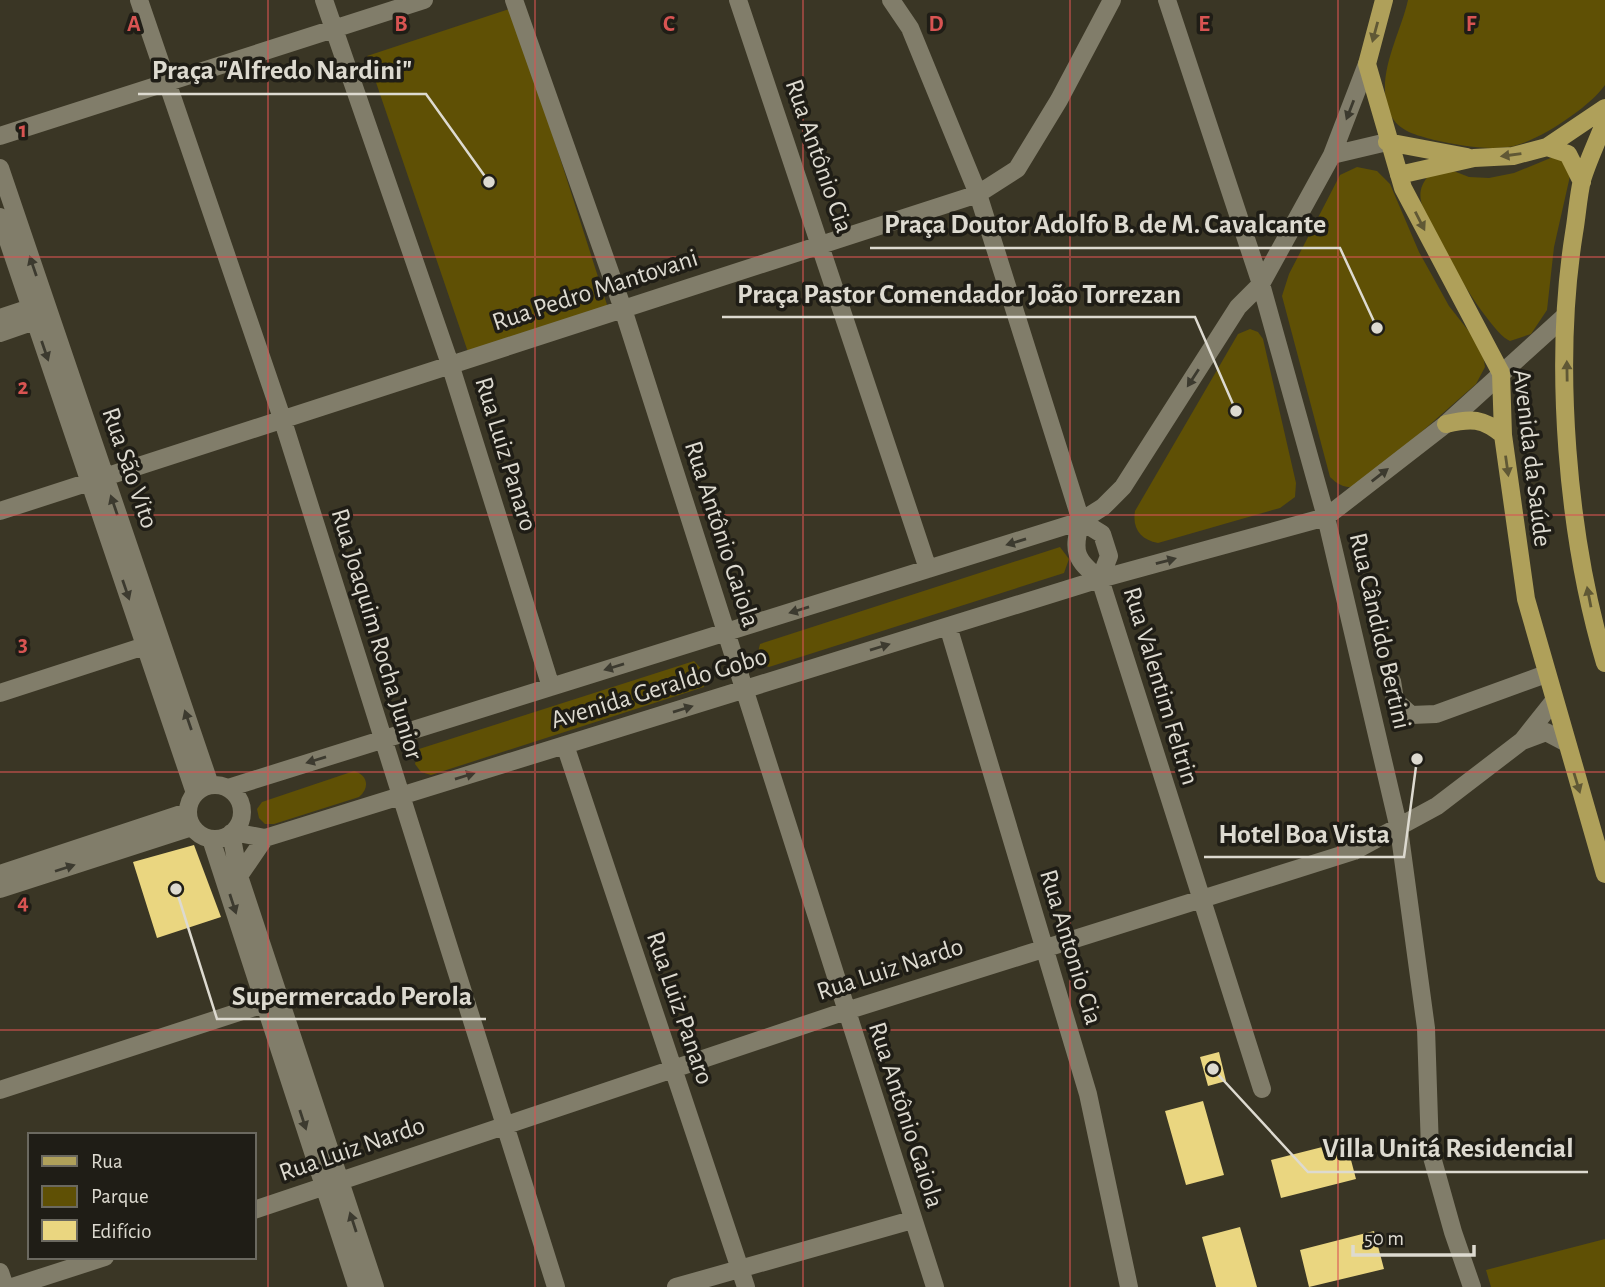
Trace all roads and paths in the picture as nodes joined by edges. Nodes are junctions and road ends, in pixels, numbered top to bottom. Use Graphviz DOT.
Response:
graph roads {
  1 [pos="139,0"];
  2 [pos="324,0"];
  3 [pos="424,0"];
  4 [pos="514,0"];
  5 [pos="738,0"];
  6 [pos="891,0"];
  7 [pos="1112,0"];
  8 [pos="1167,0"];
  9 [pos="1384,0"];
  10 [pos="333,29"];
  11 [pos="1367,64"];
  12 [pos="166,83"];
  13 [pos="1605,108"];
  14 [pos="1605,121"];
  15 [pos="0,136"];
  16 [pos="1387,142"];
  17 [pos="1548,147"];
  18 [pos="1332,155"];
  19 [pos="1474,158"];
  20 [pos="0,169"];
  21 [pos="1399,175"];
  22 [pos="1582,182"];
  23 [pos="978,194"];
  24 [pos="0,217"];
  25 [pos="821,244"];
  26 [pos="1261,284"];
  27 [pos="623,309"];
  28 [pos="40,312"];
  29 [pos="1565,316"];
  30 [pos="0,318"];
  31 [pos="0,333"];
  32 [pos="450,364"];
  33 [pos="1501,373"];
  34 [pos="282,418"];
  35 [pos="1446,424"];
  36 [pos="1503,435"];
  37 [pos="97,478"];
  38 [pos="0,511"];
  39 [pos="1326,517"];
  40 [pos="1081,521"];
  41 [pos="928,569"];
  42 [pos="1100,579"];
  43 [pos="948,626"];
  44 [pos="726,633"];
  45 [pos="153,643"];
  46 [pos="1605,663"];
  47 [pos="1546,674"];
  48 [pos="1392,681"];
  49 [pos="551,687"];
  50 [pos="745,689"];
  51 [pos="0,693"];
  52 [pos="1553,702"];
  53 [pos="382,740"];
  54 [pos="1522,741"];
  55 [pos="1565,742"];
  56 [pos="565,745"];
  57 [pos="228,788"];
  58 [pos="202,789"];
  59 [pos="400,796"];
  60 [pos="190,819"];
  61 [pos="1399,829"];
  62 [pos="232,833"];
  63 [pos="265,838"];
  64 [pos="211,839"];
  65 [pos="0,874"];
  66 [pos="1605,874"];
  67 [pos="239,876"];
  68 [pos="0,889"];
  69 [pos="1201,899"];
  70 [pos="1042,947"];
  71 [pos="272,1001"];
  72 [pos="846,1011"];
  73 [pos="673,1068"];
  74 [pos="1262,1089"];
  75 [pos="0,1090"];
  76 [pos="504,1124"];
  77 [pos="332,1184"];
  78 [pos="256,1209"];
  79 [pos="912,1220"];
  80 [pos="99,1259"];
  81 [pos="740,1269"];
  82 [pos="0,1272"];
  83 [pos="5,1287"];
  84 [pos="12,1287"];
  85 [pos="357,1287"];
  86 [pos="375,1287"];
  87 [pos="556,1287"];
  88 [pos="676,1287"];
  89 [pos="746,1287"];
  90 [pos="935,1287"];
  91 [pos="1129,1287"];
  92 [pos="1472,1287"];
  1 -- 12 [label="street, Rua Joaquim Rocha Junior"];
  2 -- 10 [label="street, Rua Luiz Panaro"];
  3 -- 10 [label="street"];
  4 -- 27 [label="street, Rua Antônio Gaiola"];
  5 -- 25 [label="street, Rua Antônio Cia"];
  6 -- 23 [label="street, Rua Valentim Feltrin"];
  7 -- 23 [label="street, Rua Pedro Mantovani"];
  8 -- 26 [label="street, Rua Cândido Bertini"];
  9 -- 11 [label="main road, one-way"];
  10 -- 12 [label="street"];
  10 -- 32 [label="street, Rua Luiz Panaro"];
  11 -- 16 [label="main road, Avenida da Saúde"];
  11 -- 18 [label="street, Avenida Geraldo Gobo, one-way"];
  12 -- 15 [label="street"];
  12 -- 34 [label="street, Rua Joaquim Rocha Junior"];
  13 -- 17 [label="main road"];
  14 -- 22 [label="main road, Avenida da Saúde"];
  16 -- 18 [label="street"];
  16 -- 19 [label="main road"];
  16 -- 21 [label="main road, Avenida da Saúde"];
  17 -- 19 [label="main road, one-way"];
  17 -- 22 [label="main road"];
  18 -- 26 [label="street, Avenida Geraldo Gobo"];
  19 -- 21 [label="main road"];
  28 -- 20 [label="street, Rua São Vito, one-way"];
  21 -- 33 [label="main road, Avenida da Saúde, one-way"];
  22 -- 29 [label="main road, Avenida da Saúde"];
  23 -- 25 [label="street, Rua Pedro Mantovani"];
  23 -- 40 [label="street, Rua Valentim Feltrin"];
  24 -- 28 [label="street, Rua São Vito"];
  25 -- 27 [label="street, Rua Pedro Mantovani"];
  25 -- 41 [label="street, Rua Antônio Cia"];
  26 -- 39 [label="street, Rua Cândido Bertini"];
  26 -- 40 [label="street, Avenida Geraldo Gobo, one-way"];
  27 -- 32 [label="street, Rua Pedro Mantovani"];
  27 -- 44 [label="street, Rua Antônio Gaiola"];
  28 -- 30 [label="street"];
  28 -- 31 [label="street"];
  28 -- 37 [label="street, Rua São Vito"];
  29 -- 33 [label="street"];
  46 -- 29 [label="main road, Avenida da Saúde, one-way"];
  32 -- 34 [label="street, Rua Pedro Mantovani"];
  32 -- 49 [label="street, Rua Luiz Panaro"];
  33 -- 35 [label="street"];
  33 -- 36 [label="main road, Avenida da Saúde"];
  34 -- 37 [label="street, Rua Pedro Mantovani"];
  34 -- 53 [label="street, Rua Joaquim Rocha Junior"];
  35 -- 36 [label="main road"];
  39 -- 35 [label="street, one-way"];
  36 -- 47 [label="main road, Avenida da Saúde, one-way"];
  37 -- 38 [label="street, Rua Pedro Mantovani"];
  37 -- 45 [label="street, Rua São Vito"];
  42 -- 39 [label="street, Avenida Geraldo Gobo, one-way"];
  39 -- 61 [label="street, Rua Cândido Bertini"];
  40 -- 41 [label="street, Avenida Geraldo Gobo, one-way"];
  40 -- 42 [label="street, Rua Valentim Feltrin"];
  40 -- 42 [label="street, Rua Valentim Feltrin"];
  41 -- 44 [label="street, Avenida Geraldo Gobo, one-way"];
  42 -- 43 [label="street, Avenida Geraldo Gobo"];
  42 -- 69 [label="street, Rua Valentim Feltrin"];
  50 -- 43 [label="street, Avenida Geraldo Gobo, one-way"];
  43 -- 70 [label="street, Rua Antonio Cia"];
  44 -- 49 [label="street, Avenida Geraldo Gobo, one-way"];
  44 -- 50 [label="street, Rua Antônio Gaiola"];
  45 -- 51 [label="street"];
  45 -- 58 [label="street, Rua São Vito"];
  47 -- 48 [label="street"];
  47 -- 52 [label="main road, Avenida da Saúde"];
  49 -- 53 [label="street, Avenida Geraldo Gobo"];
  56 -- 50 [label="street, Avenida Geraldo Gobo, one-way"];
  50 -- 72 [label="street, Rua Antônio Gaiola"];
  52 -- 54 [label="street, Rua Luiz Nardo"];
  52 -- 55 [label="main road, Avenida da Saúde"];
  53 -- 57 [label="street, Avenida Geraldo Gobo, one-way"];
  53 -- 59 [label="street, Rua Joaquim Rocha Junior"];
  54 -- 55 [label="street, Rua Luiz Nardo"];
  54 -- 61 [label="street, Rua Luiz Nardo"];
  55 -- 66 [label="main road, Avenida da Saúde, one-way"];
  59 -- 56 [label="street, Avenida Geraldo Gobo, one-way"];
  56 -- 73 [label="street, Rua Luiz Panaro"];
  57 -- 58 [label="street"];
  57 -- 62 [label="street"];
  58 -- 60 [label="street"];
  59 -- 63 [label="street, Avenida Geraldo Gobo"];
  59 -- 76 [label="street, Rua Joaquim Rocha Junior"];
  60 -- 64 [label="street"];
  60 -- 65 [label="street"];
  68 -- 60 [label="street, one-way"];
  61 -- 69 [label="street, Rua Luiz Nardo"];
  61 -- 92 [label="street, Rua Cândido Bertini"];
  62 -- 63 [label="street, Avenida Geraldo Gobo"];
  62 -- 64 [label="street"];
  62 -- 67 [label="street"];
  63 -- 67 [label="street"];
  64 -- 71 [label="street, one-way"];
  67 -- 71 [label="street"];
  69 -- 70 [label="street, Rua Luiz Nardo"];
  69 -- 74 [label="street, Rua Valentim Feltrin"];
  70 -- 72 [label="street, Rua Luiz Nardo"];
  70 -- 91 [label="street, Rua Antonio Cia"];
  71 -- 75 [label="street"];
  71 -- 77 [label="street"];
  72 -- 73 [label="street, Rua Luiz Nardo"];
  72 -- 79 [label="street, Rua Antônio Gaiola"];
  73 -- 76 [label="street, Rua Luiz Nardo"];
  73 -- 81 [label="street, Rua Luiz Panaro"];
  76 -- 77 [label="street, Rua Luiz Nardo"];
  76 -- 87 [label="street, Rua Joaquim Rocha Junior"];
  77 -- 78 [label="street, Rua Luiz Nardo"];
  77 -- 85 [label="street"];
  86 -- 77 [label="street, one-way"];
  79 -- 81 [label="street"];
  79 -- 90 [label="street, Rua Antônio Gaiola"];
  80 -- 84 [label="street"];
  81 -- 88 [label="street"];
  81 -- 89 [label="street, Rua Luiz Panaro"];
  82 -- 83 [label="street"];
}
